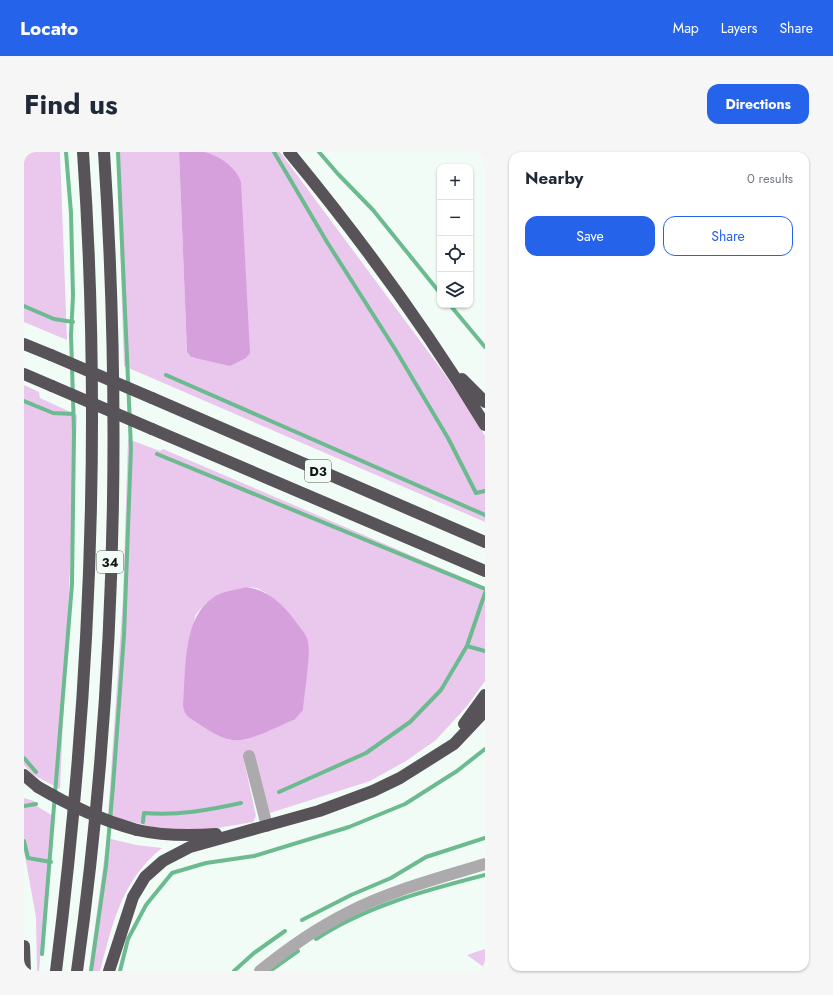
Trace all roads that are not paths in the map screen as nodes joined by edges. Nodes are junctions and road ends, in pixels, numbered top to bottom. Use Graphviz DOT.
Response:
graph roads {
  1 [pos="83,152"];
  2 [pos="104,152"];
  3 [pos="289,152"];
  4 [pos="298,152"];
  5 [pos="326,196"];
  6 [pos="24,344"];
  7 [pos="445,360"];
  8 [pos="24,374"];
  9 [pos="485,402"];
  10 [pos="485,425"];
  11 [pos="485,542"];
  12 [pos="485,571"];
  13 [pos="485,695"];
  14 [pos="485,711"];
  15 [pos="249,756"];
  16 [pos="435,756"];
  17 [pos="24,775"];
  18 [pos="267,826"];
  19 [pos="249,831"];
  20 [pos="485,864"];
  21 [pos="24,946"];
  22 [pos="25,971"];
  23 [pos="56,971"];
  24 [pos="77,971"];
  25 [pos="110,971"];
  26 [pos="260,971"];
  1 -- 23 [label="highway, 34"];
  2 -- 24 [label="highway, 34"];
  3 -- 5 [label="highway"];
  4 -- 5 [label="highway"];
  5 -- 7 [label="highway"];
  6 -- 11 [label="highway, D3, bridge"];
  7 -- 9 [label="highway"];
  7 -- 10 [label="highway"];
  8 -- 12 [label="highway, D3, bridge"];
  13 -- 16 [label="highway"];
  14 -- 16 [label="highway"];
  15 -- 18 [label="street"];
  16 -- 18 [label="highway"];
  17 -- 19 [label="highway, bridge"];
  18 -- 19 [label="highway"];
  19 -- 25 [label="highway"];
  20 -- 26 [label="street"];
  21 -- 22 [label="highway"];
}
